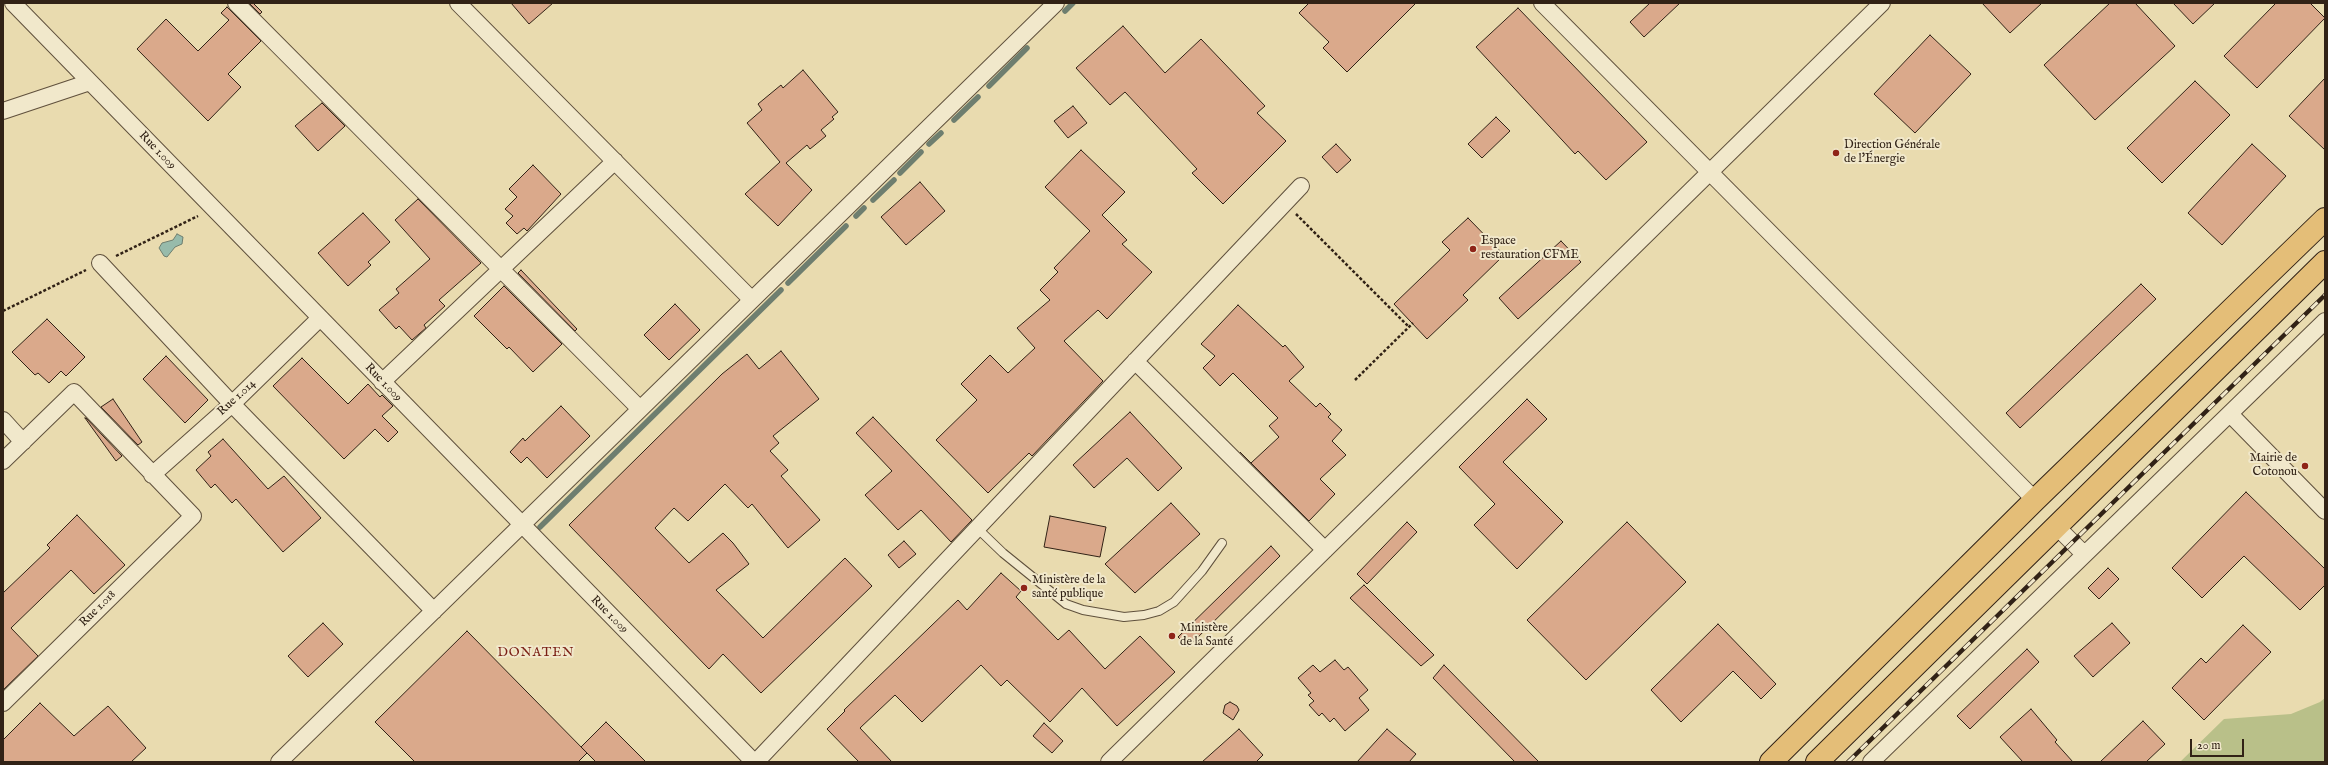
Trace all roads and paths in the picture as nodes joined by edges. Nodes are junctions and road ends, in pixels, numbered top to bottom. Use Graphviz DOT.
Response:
graph roads {
  1 [pos="13,3"];
  2 [pos="236,3"];
  3 [pos="458,3"];
  4 [pos="1056,3"];
  5 [pos="1542,3"];
  6 [pos="1882,3"];
  7 [pos="90,82"];
  8 [pos="3,110"];
  9 [pos="615,161"];
  10 [pos="1710,172"];
  11 [pos="1301,186"];
  12 [pos="1285,203"];
  13 [pos="2325,219"];
  14 [pos="2325,262"];
  15 [pos="100,263"];
  16 [pos="501,269"];
  17 [pos="752,300"];
  18 [pos="320,318"];
  19 [pos="2325,321"];
  20 [pos="1413,323"];
  21 [pos="1409,327"];
  22 [pos="1135,361"];
  23 [pos="1354,380"];
  24 [pos="382,382"];
  25 [pos="232,404"];
  26 [pos="640,409"];
  27 [pos="2230,414"];
  28 [pos="3,420"];
  29 [pos="23,442"];
  30 [pos="3,461"];
  31 [pos="152,475"];
  32 [pos="2035,500"];
  33 [pos="2325,511"];
  34 [pos="521,526"];
  35 [pos="2057,527"];
  36 [pos="978,528"];
  37 [pos="1222,543"];
  38 [pos="1325,550"];
  39 [pos="2084,554"];
  40 [pos="434,611"];
  41 [pos="3,703"];
  42 [pos="279,762"];
  43 [pos="755,762"];
  44 [pos="1109,762"];
  45 [pos="1771,762"];
  46 [pos="1817,762"];
  47 [pos="1871,762"];
  1 -- 7 [label="street, Rue 1.009"];
  2 -- 16 [label="street"];
  3 -- 9 [label="street"];
  4 -- 17 [label="street"];
  5 -- 10 [label="street"];
  6 -- 10 [label="street"];
  7 -- 8 [label="street"];
  7 -- 18 [label="street, Rue 1.009"];
  9 -- 16 [label="street"];
  9 -- 17 [label="street"];
  10 -- 32 [label="street"];
  10 -- 38 [label="street"];
  11 -- 12 [label="street"];
  12 -- 21 [label="path"];
  12 -- 22 [label="street"];
  13 -- 32 [label="highway"];
  14 -- 35 [label="highway"];
  15 -- 25 [label="street"];
  16 -- 24 [label="street"];
  16 -- 26 [label="street"];
  17 -- 26 [label="street"];
  18 -- 24 [label="street, Rue 1.009"];
  18 -- 25 [label="street, Rue 1.014"];
  19 -- 27 [label="street"];
  20 -- 21 [label="path"];
  21 -- 23 [label="path"];
  22 -- 36 [label="street"];
  22 -- 38 [label="street"];
  24 -- 34 [label="street, Rue 1.009"];
  25 -- 31 [label="street, Rue 1.014"];
  25 -- 40 [label="street"];
  26 -- 34 [label="street"];
  27 -- 33 [label="street"];
  27 -- 39 [label="street"];
  28 -- 29 [label="street"];
  29 -- 30 [label="street"];
  29 -- 31 [label="street"];
  31 -- 41 [label="street, Rue 1.018"];
  32 -- 45 [label="highway"];
  34 -- 40 [label="street"];
  34 -- 43 [label="street, Rue 1.009"];
  35 -- 39 [label="street"];
  35 -- 46 [label="highway"];
  36 -- 37 [label="lane"];
  36 -- 43 [label="street"];
  38 -- 44 [label="street"];
  39 -- 47 [label="street"];
  40 -- 42 [label="street"];
}
